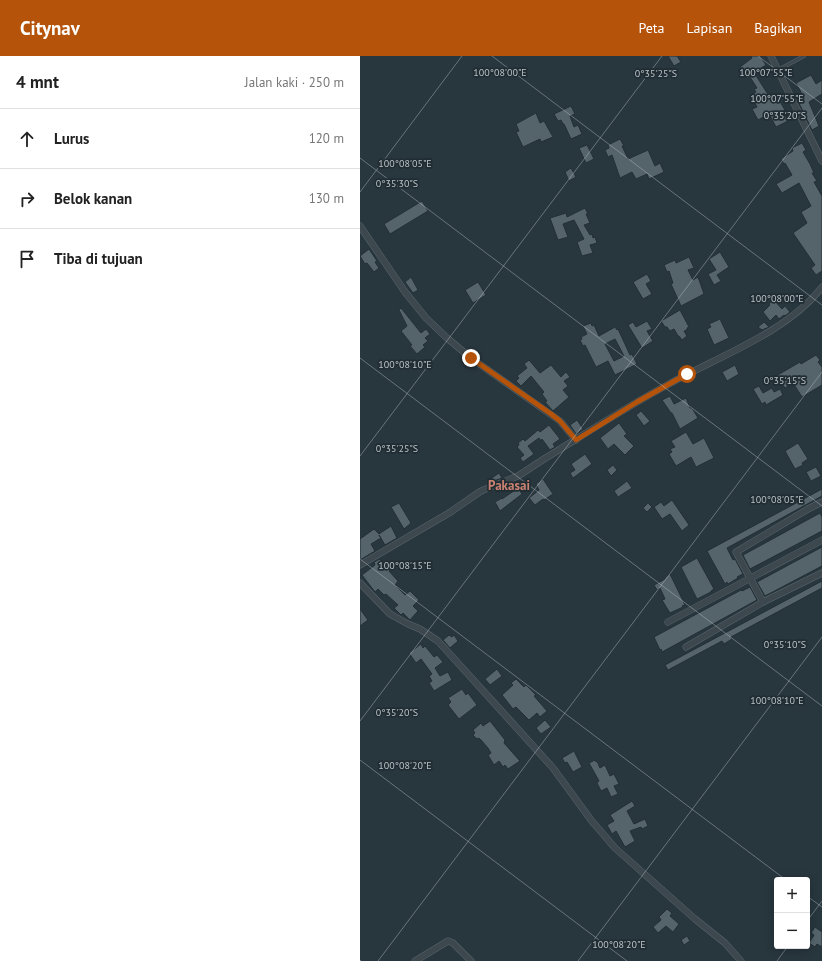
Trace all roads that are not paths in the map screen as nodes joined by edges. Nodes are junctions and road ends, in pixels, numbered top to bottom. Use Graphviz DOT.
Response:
graph roads {
  1 [pos="771,56"];
  2 [pos="804,56"];
  3 [pos="778,70"];
  4 [pos="822,161"];
  5 [pos="360,226"];
  6 [pos="822,287"];
  7 [pos="576,440"];
  8 [pos="822,502"];
  9 [pos="822,540"];
  10 [pos="360,565"];
  11 [pos="822,573"];
  12 [pos="750,579"];
  13 [pos="360,583"];
  14 [pos="763,602"];
  15 [pos="668,622"];
  16 [pos="686,647"];
  17 [pos="416,961"];
  18 [pos="471,961"];
  19 [pos="741,961"];
  1 -- 3 [label="street"];
  2 -- 3 [label="lane"];
  3 -- 4 [label="street"];
  5 -- 7 [label="street"];
  6 -- 7 [label="street"];
  7 -- 10 [label="street"];
  8 -- 12 [label="street"];
  9 -- 12 [label="street"];
  11 -- 14 [label="street"];
  12 -- 14 [label="street"];
  12 -- 15 [label="street"];
  13 -- 19 [label="street"];
  14 -- 16 [label="street"];
  17 -- 18 [label="street"];
}
